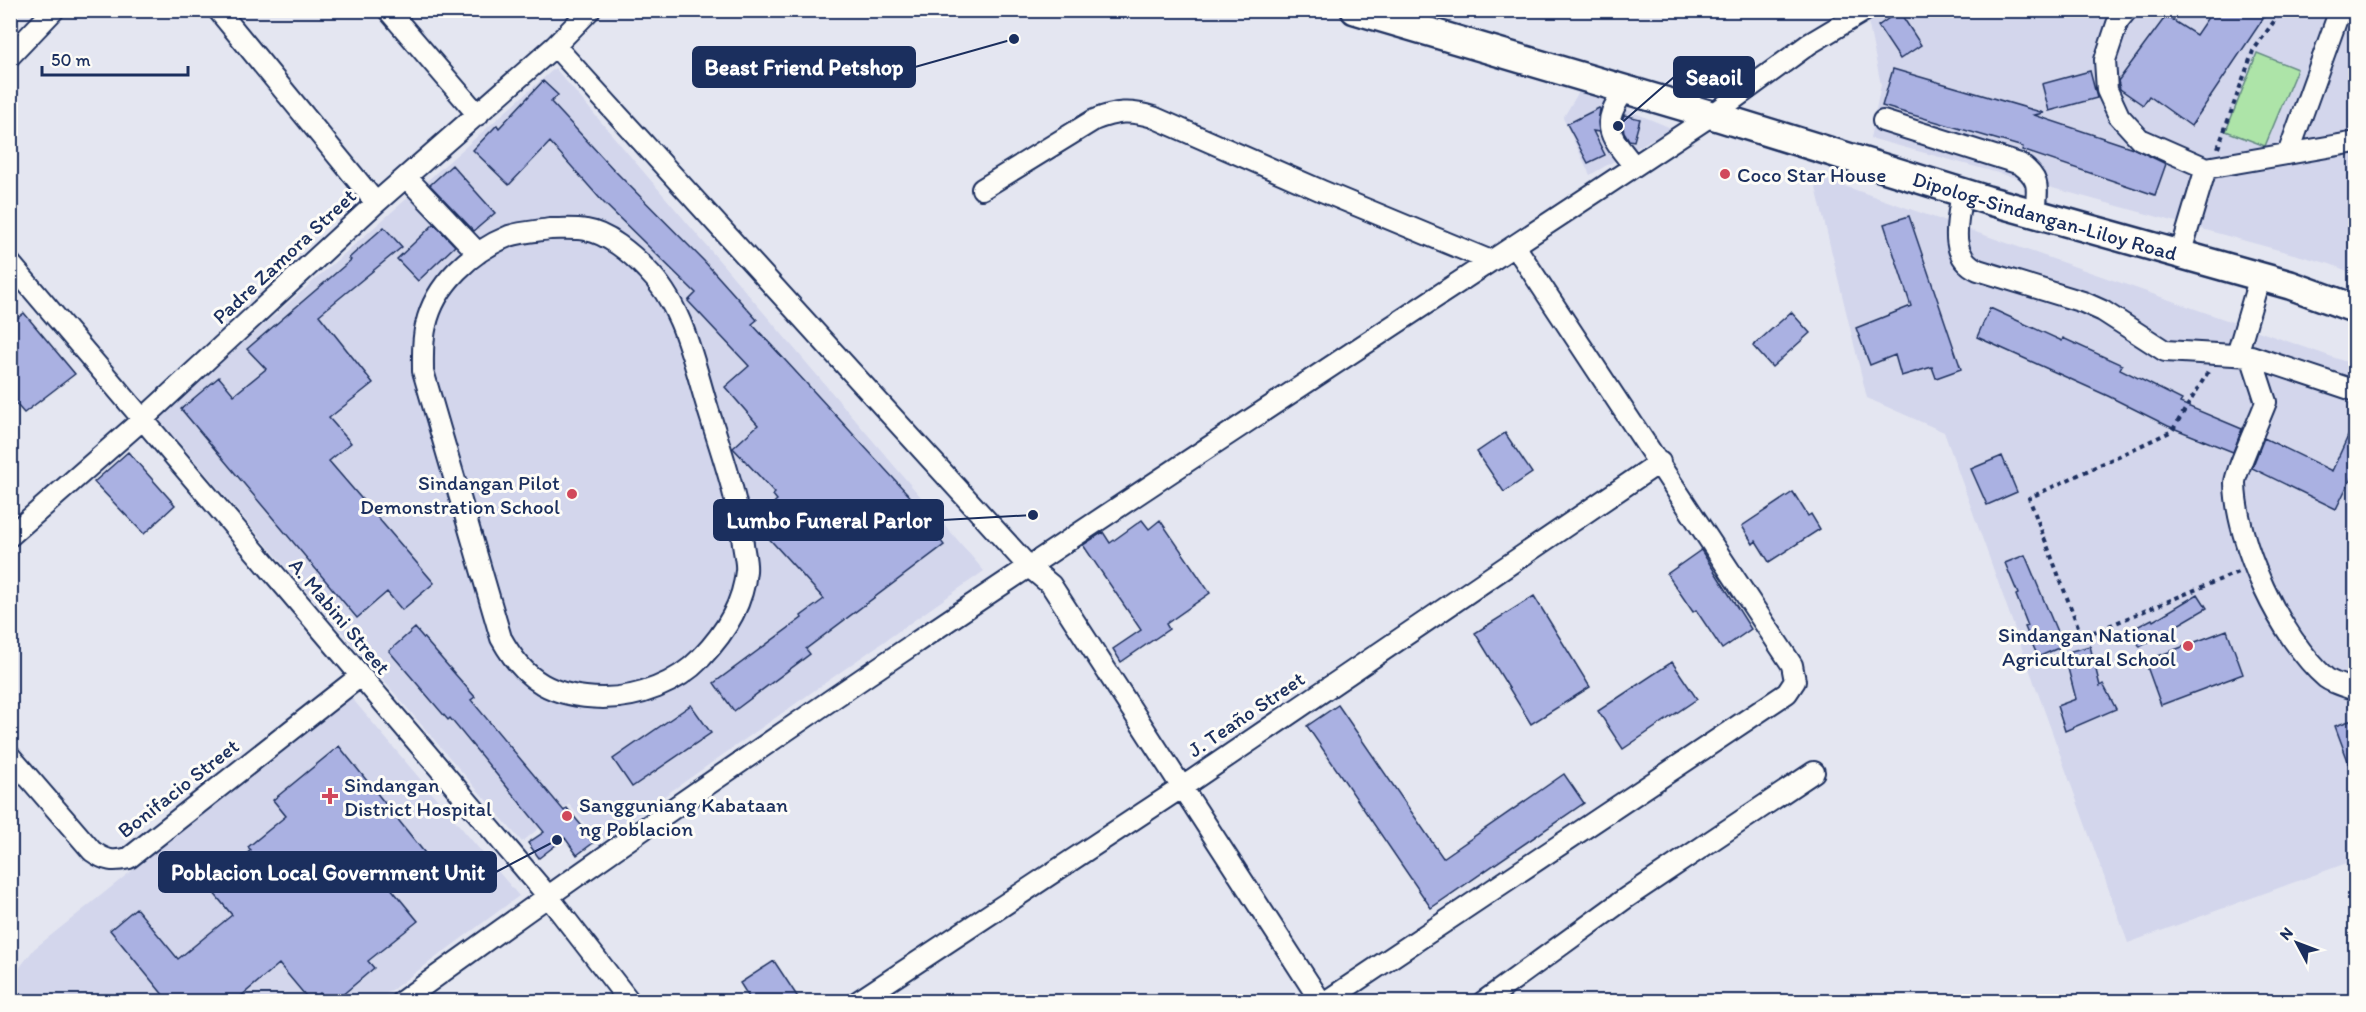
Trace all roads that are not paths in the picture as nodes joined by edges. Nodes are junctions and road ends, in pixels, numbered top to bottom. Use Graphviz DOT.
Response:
graph roads {
  1 [pos="54,10"];
  2 [pos="218,10"];
  3 [pos="388,10"];
  4 [pos="590,10"];
  5 [pos="1355,10"];
  6 [pos="1866,10"];
  7 [pos="2127,10"];
  8 [pos="2340,10"];
  9 [pos="555,46"];
  10 [pos="10,56"];
  11 [pos="1625,90"];
  12 [pos="478,115"];
  13 [pos="1712,115"];
  14 [pos="1883,121"];
  15 [pos="2355,142"];
  16 [pos="2288,154"];
  17 [pos="1634,166"];
  18 [pos="2209,168"];
  19 [pos="406,177"];
  20 [pos="982,189"];
  21 [pos="1962,192"];
  22 [pos="376,203"];
  23 [pos="2035,214"];
  24 [pos="1515,246"];
  25 [pos="478,253"];
  26 [pos="2180,255"];
  27 [pos="1491,261"];
  28 [pos="10,263"];
  29 [pos="2260,276"];
  30 [pos="2355,309"];
  31 [pos="2236,356"];
  32 [pos="2355,391"];
  33 [pos="143,419"];
  34 [pos="1660,462"];
  35 [pos="10,536"];
  36 [pos="1028,566"];
  37 [pos="359,676"];
  38 [pos="2355,690"];
  39 [pos="10,756"];
  40 [pos="1814,772"];
  41 [pos="1181,788"];
  42 [pos="547,895"];
  43 [pos="400,1002"];
  44 [pos="630,1002"];
  45 [pos="857,1002"];
  46 [pos="1323,1002"];
  47 [pos="1483,1002"];
  1 -- 10 [label="street"];
  2 -- 22 [label="street"];
  3 -- 12 [label="street"];
  4 -- 9 [label="street, Padre Zamora Street"];
  5 -- 11 [label="highway, Dipolog-Sindangan-Liloy Road"];
  6 -- 13 [label="street"];
  7 -- 18 [label="street"];
  8 -- 16 [label="street"];
  9 -- 12 [label="street, Padre Zamora Street"];
  9 -- 36 [label="street"];
  11 -- 13 [label="highway, Dipolog-Sindangan-Liloy Road"];
  11 -- 17 [label="street"];
  12 -- 19 [label="street, Padre Zamora Street"];
  13 -- 17 [label="street"];
  13 -- 21 [label="highway, Dipolog-Sindangan-Liloy Road"];
  14 -- 23 [label="street"];
  15 -- 16 [label="street"];
  16 -- 18 [label="street"];
  17 -- 24 [label="street"];
  18 -- 26 [label="street"];
  19 -- 22 [label="street, Padre Zamora Street"];
  19 -- 25 [label="street"];
  20 -- 27 [label="street"];
  21 -- 23 [label="highway, Dipolog-Sindangan-Liloy Road"];
  21 -- 31 [label="street"];
  22 -- 33 [label="street, Padre Zamora Street"];
  23 -- 26 [label="highway, Dipolog-Sindangan-Liloy Road"];
  24 -- 27 [label="street"];
  24 -- 34 [label="street"];
  25 -- 25 [label="street"];
  26 -- 29 [label="highway, Dipolog-Sindangan-Liloy Road"];
  27 -- 36 [label="street"];
  28 -- 33 [label="street, A. Mabini Street"];
  29 -- 30 [label="highway, Dipolog-Sindangan-Liloy Road"];
  29 -- 31 [label="street"];
  31 -- 32 [label="street"];
  31 -- 38 [label="street"];
  33 -- 35 [label="street, Padre Zamora Street"];
  33 -- 37 [label="street, A. Mabini Street"];
  34 -- 41 [label="street, J. Teaño Street"];
  34 -- 46 [label="street"];
  36 -- 41 [label="street"];
  36 -- 42 [label="street"];
  37 -- 39 [label="street, Bonifacio Street"];
  37 -- 42 [label="street, A. Mabini Street"];
  40 -- 47 [label="street"];
  41 -- 45 [label="street, J. Teaño Street"];
  41 -- 46 [label="street"];
  42 -- 43 [label="street"];
  42 -- 44 [label="street, A. Mabini Street"];
}
